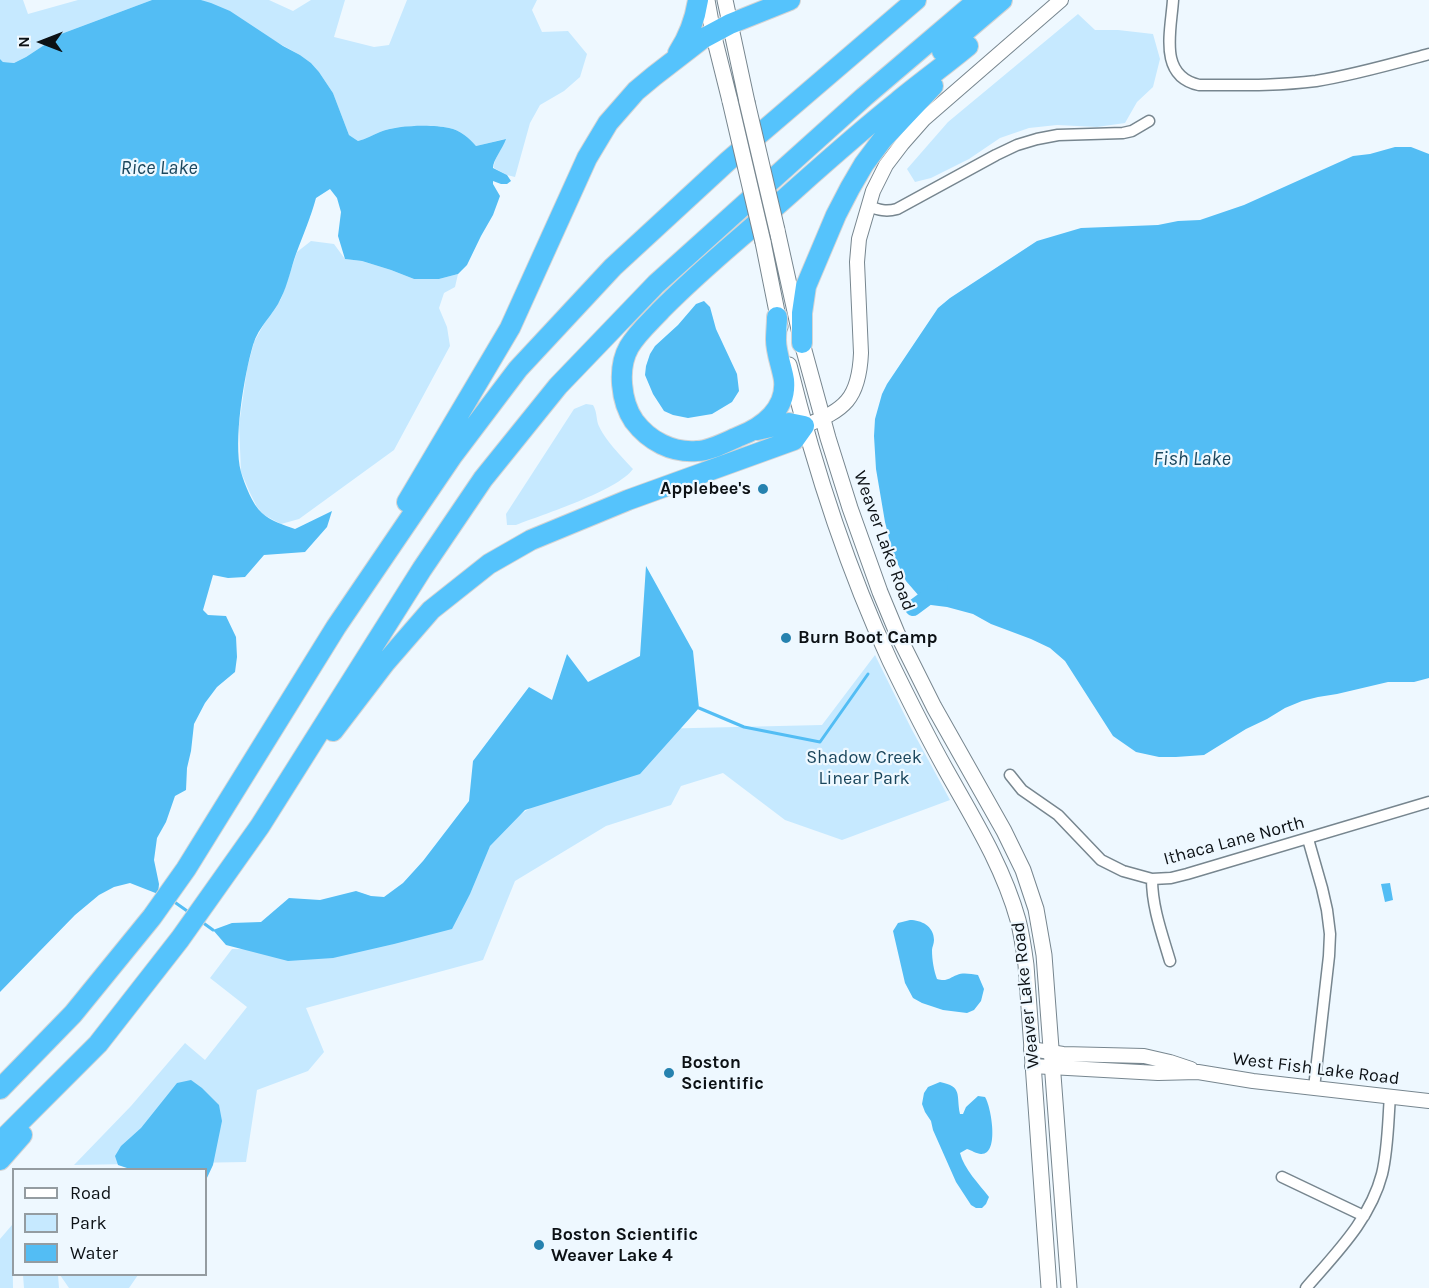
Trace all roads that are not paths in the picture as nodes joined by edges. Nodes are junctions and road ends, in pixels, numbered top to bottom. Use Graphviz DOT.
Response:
graph roads {
  1 [pos="698,0"];
  2 [pos="707,0"];
  3 [pos="726,0"];
  4 [pos="759,0"];
  5 [pos="789,0"];
  6 [pos="916,0"];
  7 [pos="978,0"];
  8 [pos="1002,0"];
  9 [pos="1018,0"];
  10 [pos="1061,0"];
  11 [pos="1173,0"];
  12 [pos="722,29"];
  13 [pos="968,46"];
  14 [pos="1429,54"];
  15 [pos="671,62"];
  16 [pos="1149,122"];
  17 [pos="868,206"];
  18 [pos="777,317"];
  19 [pos="802,343"];
  20 [pos="823,418"];
  21 [pos="804,426"];
  22 [pos="751,432"];
  23 [pos="699,451"];
  24 [pos="336,627"];
  25 [pos="1010,775"];
  26 [pos="1429,802"];
  27 [pos="260,826"];
  28 [pos="1308,839"];
  29 [pos="1152,879"];
  30 [pos="1170,962"];
  31 [pos="98,1044"];
  32 [pos="1031,1049"];
  33 [pos="1052,1060"];
  34 [pos="1032,1066"];
  35 [pos="1314,1088"];
  36 [pos="0,1089"];
  37 [pos="1390,1096"];
  38 [pos="1429,1101"];
  39 [pos="0,1142"];
  40 [pos="0,1160"];
  41 [pos="1282,1177"];
  42 [pos="1364,1216"];
  43 [pos="1044,1229"];
  44 [pos="1040,1288"];
  45 [pos="1049,1288"];
  46 [pos="1069,1288"];
  47 [pos="1306,1288"];
  1 -- 15 [label="highway"];
  2 -- 12 [label="main road, Weaver Lake Road"];
  3 -- 12 [label="main road, Weaver Lake Road"];
  4 -- 5 [label="highway"];
  5 -- 12 [label="highway"];
  6 -- 24 [label="highway"];
  7 -- 27 [label="highway"];
  8 -- 23 [label="highway"];
  9 -- 13 [label="highway"];
  10 -- 17 [label="street"];
  11 -- 14 [label="street"];
  12 -- 15 [label="highway"];
  12 -- 18 [label="main road, Weaver Lake Road, bridge"];
  12 -- 19 [label="main road, Weaver Lake Road, bridge"];
  13 -- 19 [label="highway"];
  13 -- 23 [label="highway"];
  15 -- 24 [label="highway"];
  16 -- 17 [label="street"];
  17 -- 20 [label="street"];
  18 -- 21 [label="main road, Weaver Lake Road"];
  18 -- 22 [label="highway"];
  19 -- 20 [label="main road, Weaver Lake Road"];
  20 -- 21 [label="street"];
  20 -- 33 [label="main road, Weaver Lake Road"];
  21 -- 22 [label="highway"];
  21 -- 27 [label="highway"];
  21 -- 32 [label="main road, Weaver Lake Road"];
  22 -- 23 [label="highway"];
  24 -- 36 [label="highway"];
  25 -- 29 [label="street, Ithaca Lane North"];
  26 -- 28 [label="street, Ithaca Lane North"];
  27 -- 31 [label="highway"];
  28 -- 29 [label="street, Ithaca Lane North"];
  28 -- 35 [label="street"];
  29 -- 30 [label="street"];
  31 -- 39 [label="highway"];
  31 -- 40 [label="highway"];
  32 -- 33 [label="street, West Fish Lake Road"];
  32 -- 34 [label="main road, Weaver Lake Road"];
  33 -- 34 [label="street, West Fish Lake Road"];
  33 -- 35 [label="street, West Fish Lake Road"];
  33 -- 46 [label="main road, Weaver Lake Road"];
  34 -- 43 [label="main road, Weaver Lake Road"];
  35 -- 37 [label="street, West Fish Lake Road"];
  37 -- 38 [label="street, West Fish Lake Road"];
  37 -- 42 [label="street"];
  41 -- 42 [label="street"];
  42 -- 47 [label="street"];
  43 -- 44 [label="main road"];
  43 -- 45 [label="main road, Weaver Lake Road"];
}
